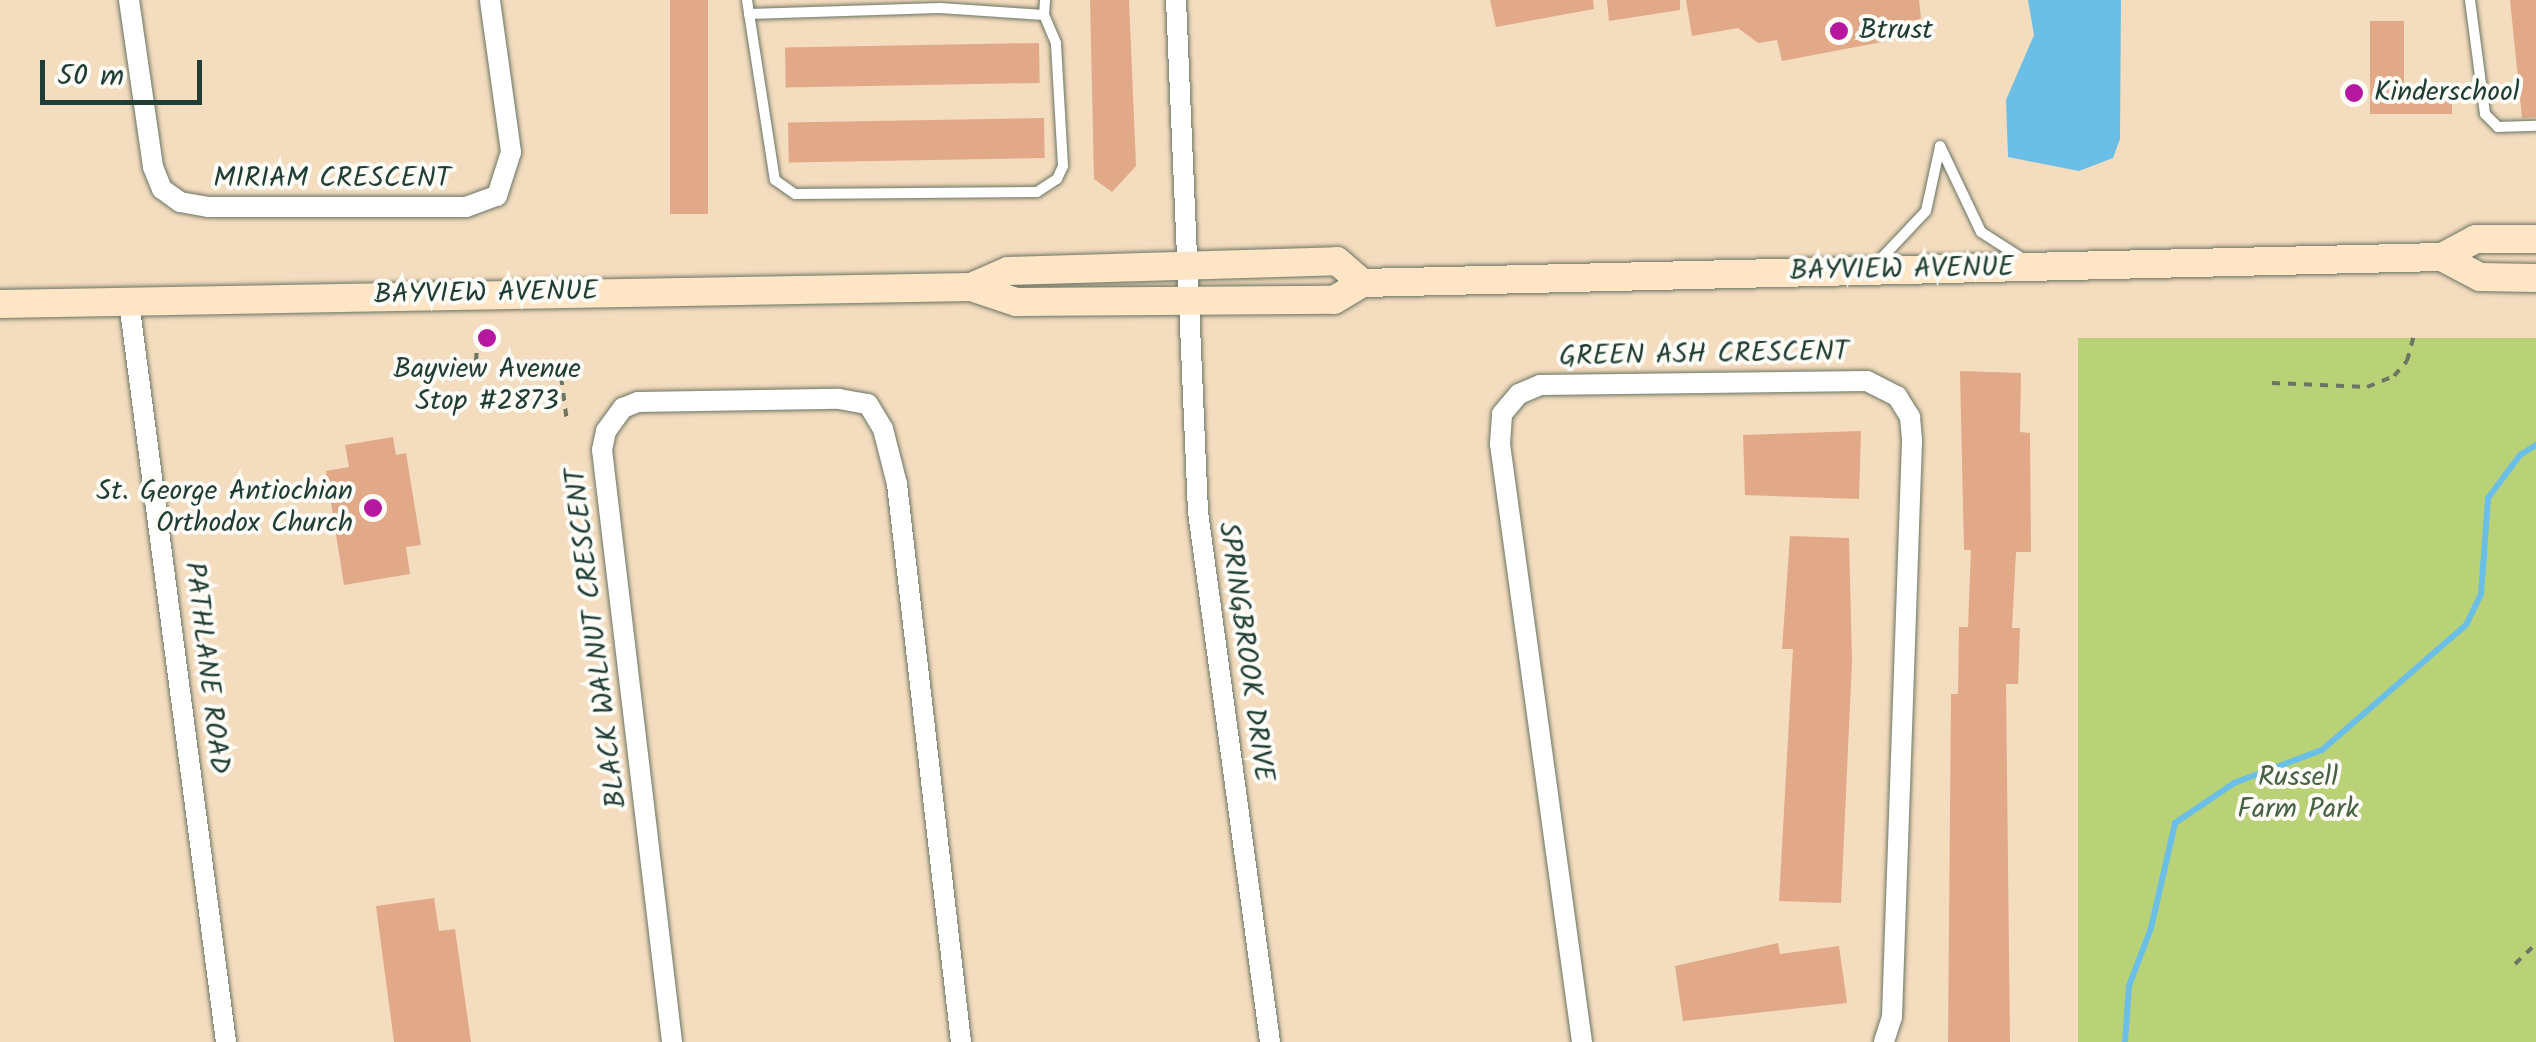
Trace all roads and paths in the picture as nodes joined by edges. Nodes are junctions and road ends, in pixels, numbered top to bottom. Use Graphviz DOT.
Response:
graph roads {
  1 [pos="130,0"];
  2 [pos="490,0"];
  3 [pos="748,0"];
  4 [pos="1045,0"];
  5 [pos="1176,0"];
  6 [pos="2470,0"];
  7 [pos="940,4"];
  8 [pos="839,6"];
  9 [pos="750,14"];
  10 [pos="1044,16"];
  11 [pos="2536,126"];
  12 [pos="2536,239"];
  13 [pos="2442,258"];
  14 [pos="1189,267"];
  15 [pos="2036,267"];
  16 [pos="1866,271"];
  17 [pos="2536,278"];
  18 [pos="1362,283"];
  19 [pos="971,287"];
  20 [pos="129,302"];
  21 [pos="1187,302"];
  22 [pos="0,304"];
  23 [pos="478,332"];
  24 [pos="2414,335"];
  25 [pos="476,361"];
  26 [pos="559,361"];
  27 [pos="2272,384"];
  28 [pos="568,422"];
  29 [pos="2536,944"];
  30 [pos="2515,964"];
  31 [pos="226,1042"];
  32 [pos="672,1042"];
  33 [pos="962,1042"];
  34 [pos="1270,1042"];
  35 [pos="1582,1042"];
  36 [pos="1884,1042"];
  1 -- 2 [label="street, MIRIAM CRESCENT"];
  3 -- 9 [label="lane"];
  4 -- 10 [label="lane"];
  5 -- 14 [label="street, SPRINGBROOK DRIVE"];
  6 -- 11 [label="lane"];
  7 -- 8 [label="lane"];
  7 -- 10 [label="lane"];
  8 -- 9 [label="lane"];
  9 -- 10 [label="lane"];
  12 -- 13 [label="main road, BAYVIEW AVENUE"];
  13 -- 15 [label="main road, BAYVIEW AVENUE"];
  13 -- 17 [label="main road, BAYVIEW AVENUE"];
  14 -- 18 [label="main road, BAYVIEW AVENUE"];
  14 -- 19 [label="main road, BAYVIEW AVENUE"];
  14 -- 21 [label="street, SPRINGBROOK DRIVE"];
  15 -- 16 [label="main road, BAYVIEW AVENUE"];
  15 -- 16 [label="lane"];
  16 -- 18 [label="main road, BAYVIEW AVENUE"];
  18 -- 21 [label="main road, BAYVIEW AVENUE"];
  19 -- 20 [label="main road, BAYVIEW AVENUE"];
  19 -- 21 [label="main road, BAYVIEW AVENUE"];
  20 -- 22 [label="main road, BAYVIEW AVENUE"];
  20 -- 31 [label="street, PATHLANE ROAD"];
  21 -- 34 [label="street, SPRINGBROOK DRIVE"];
  23 -- 25 [label="path"];
  24 -- 27 [label="path"];
  26 -- 28 [label="path"];
  29 -- 30 [label="path"];
  32 -- 33 [label="street, BLACK WALNUT CRESCENT"];
  35 -- 36 [label="street, GREEN ASH CRESCENT"];
}
